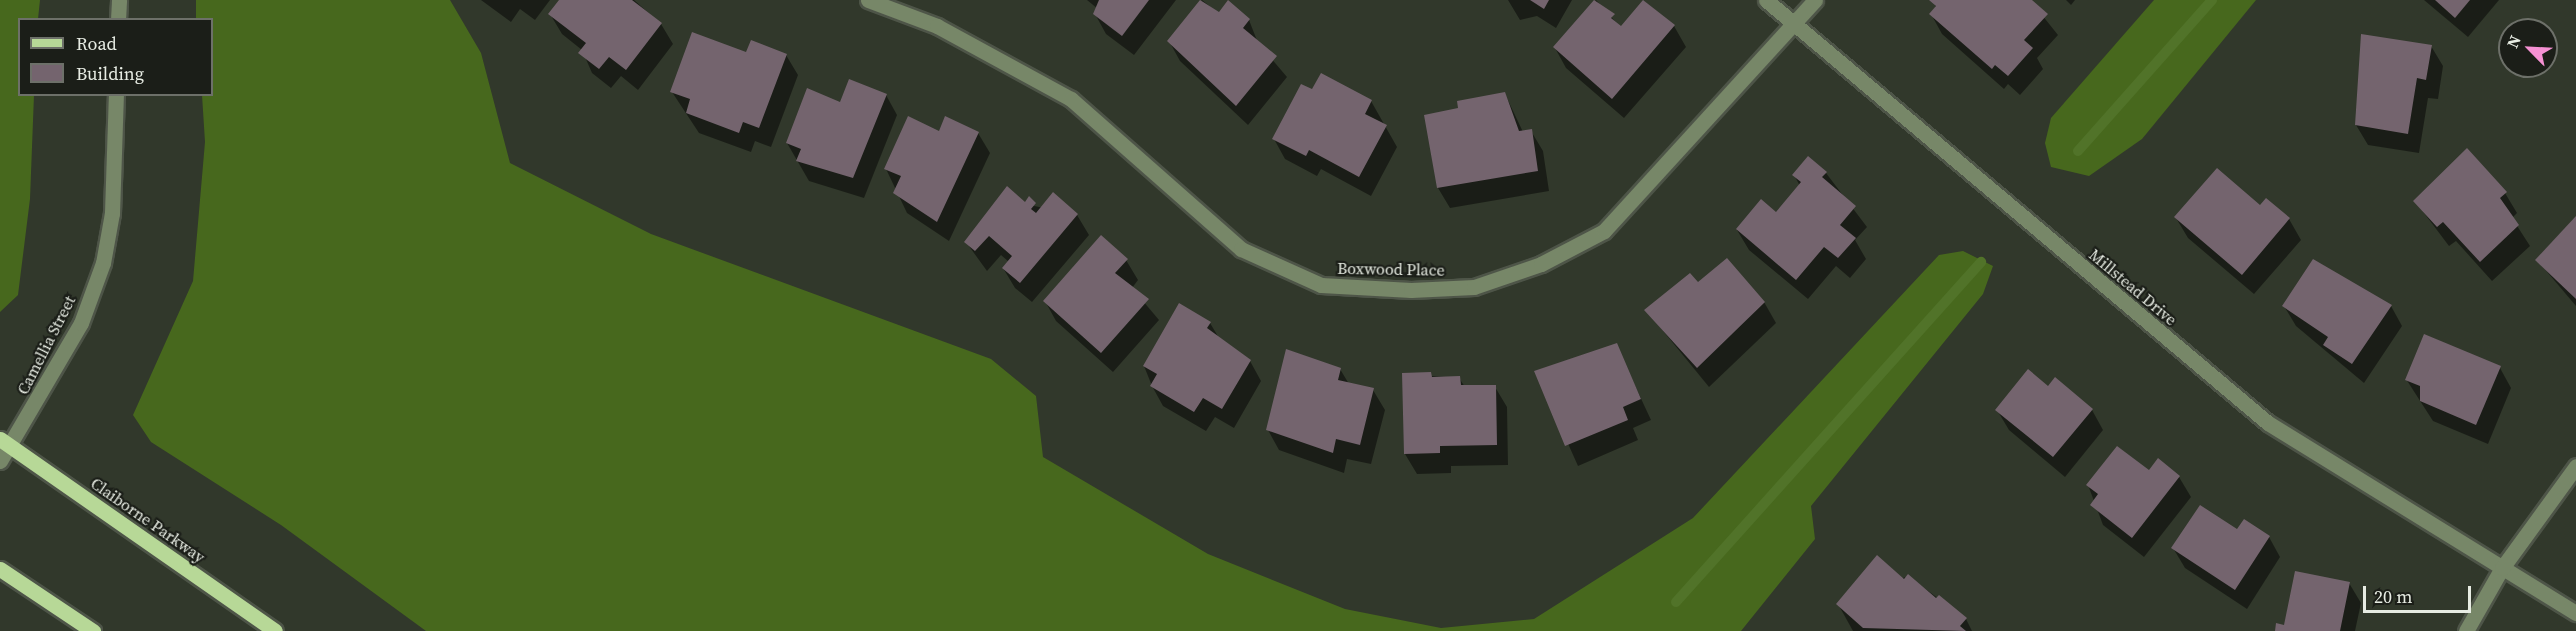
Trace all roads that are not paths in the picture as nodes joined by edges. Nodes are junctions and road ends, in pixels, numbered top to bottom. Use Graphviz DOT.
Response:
graph roads {
  1 [pos="119,0"];
  2 [pos="868,0"];
  3 [pos="1766,0"];
  4 [pos="1815,0"];
  5 [pos="118,18"];
  6 [pos="1796,24"];
  7 [pos="116,96"];
  8 [pos="5,443"];
  9 [pos="0,461"];
  10 [pos="2576,466"];
  11 [pos="2502,568"];
  12 [pos="0,569"];
  13 [pos="2576,613"];
  14 [pos="93,631"];
  15 [pos="274,631"];
  16 [pos="2466,631"];
  1 -- 5 [label="street"];
  2 -- 6 [label="street, Boxwood Place"];
  3 -- 6 [label="street, Millstead Drive"];
  4 -- 6 [label="street, Boxwood Place"];
  6 -- 11 [label="street, Millstead Drive"];
  7 -- 8 [label="street, Camellia Street"];
  8 -- 9 [label="street, Camellia Street"];
  8 -- 15 [label="main road, Claiborne Parkway"];
  10 -- 11 [label="street"];
  11 -- 13 [label="street, Millstead Drive"];
  11 -- 16 [label="street"];
  12 -- 14 [label="main road"];
}
